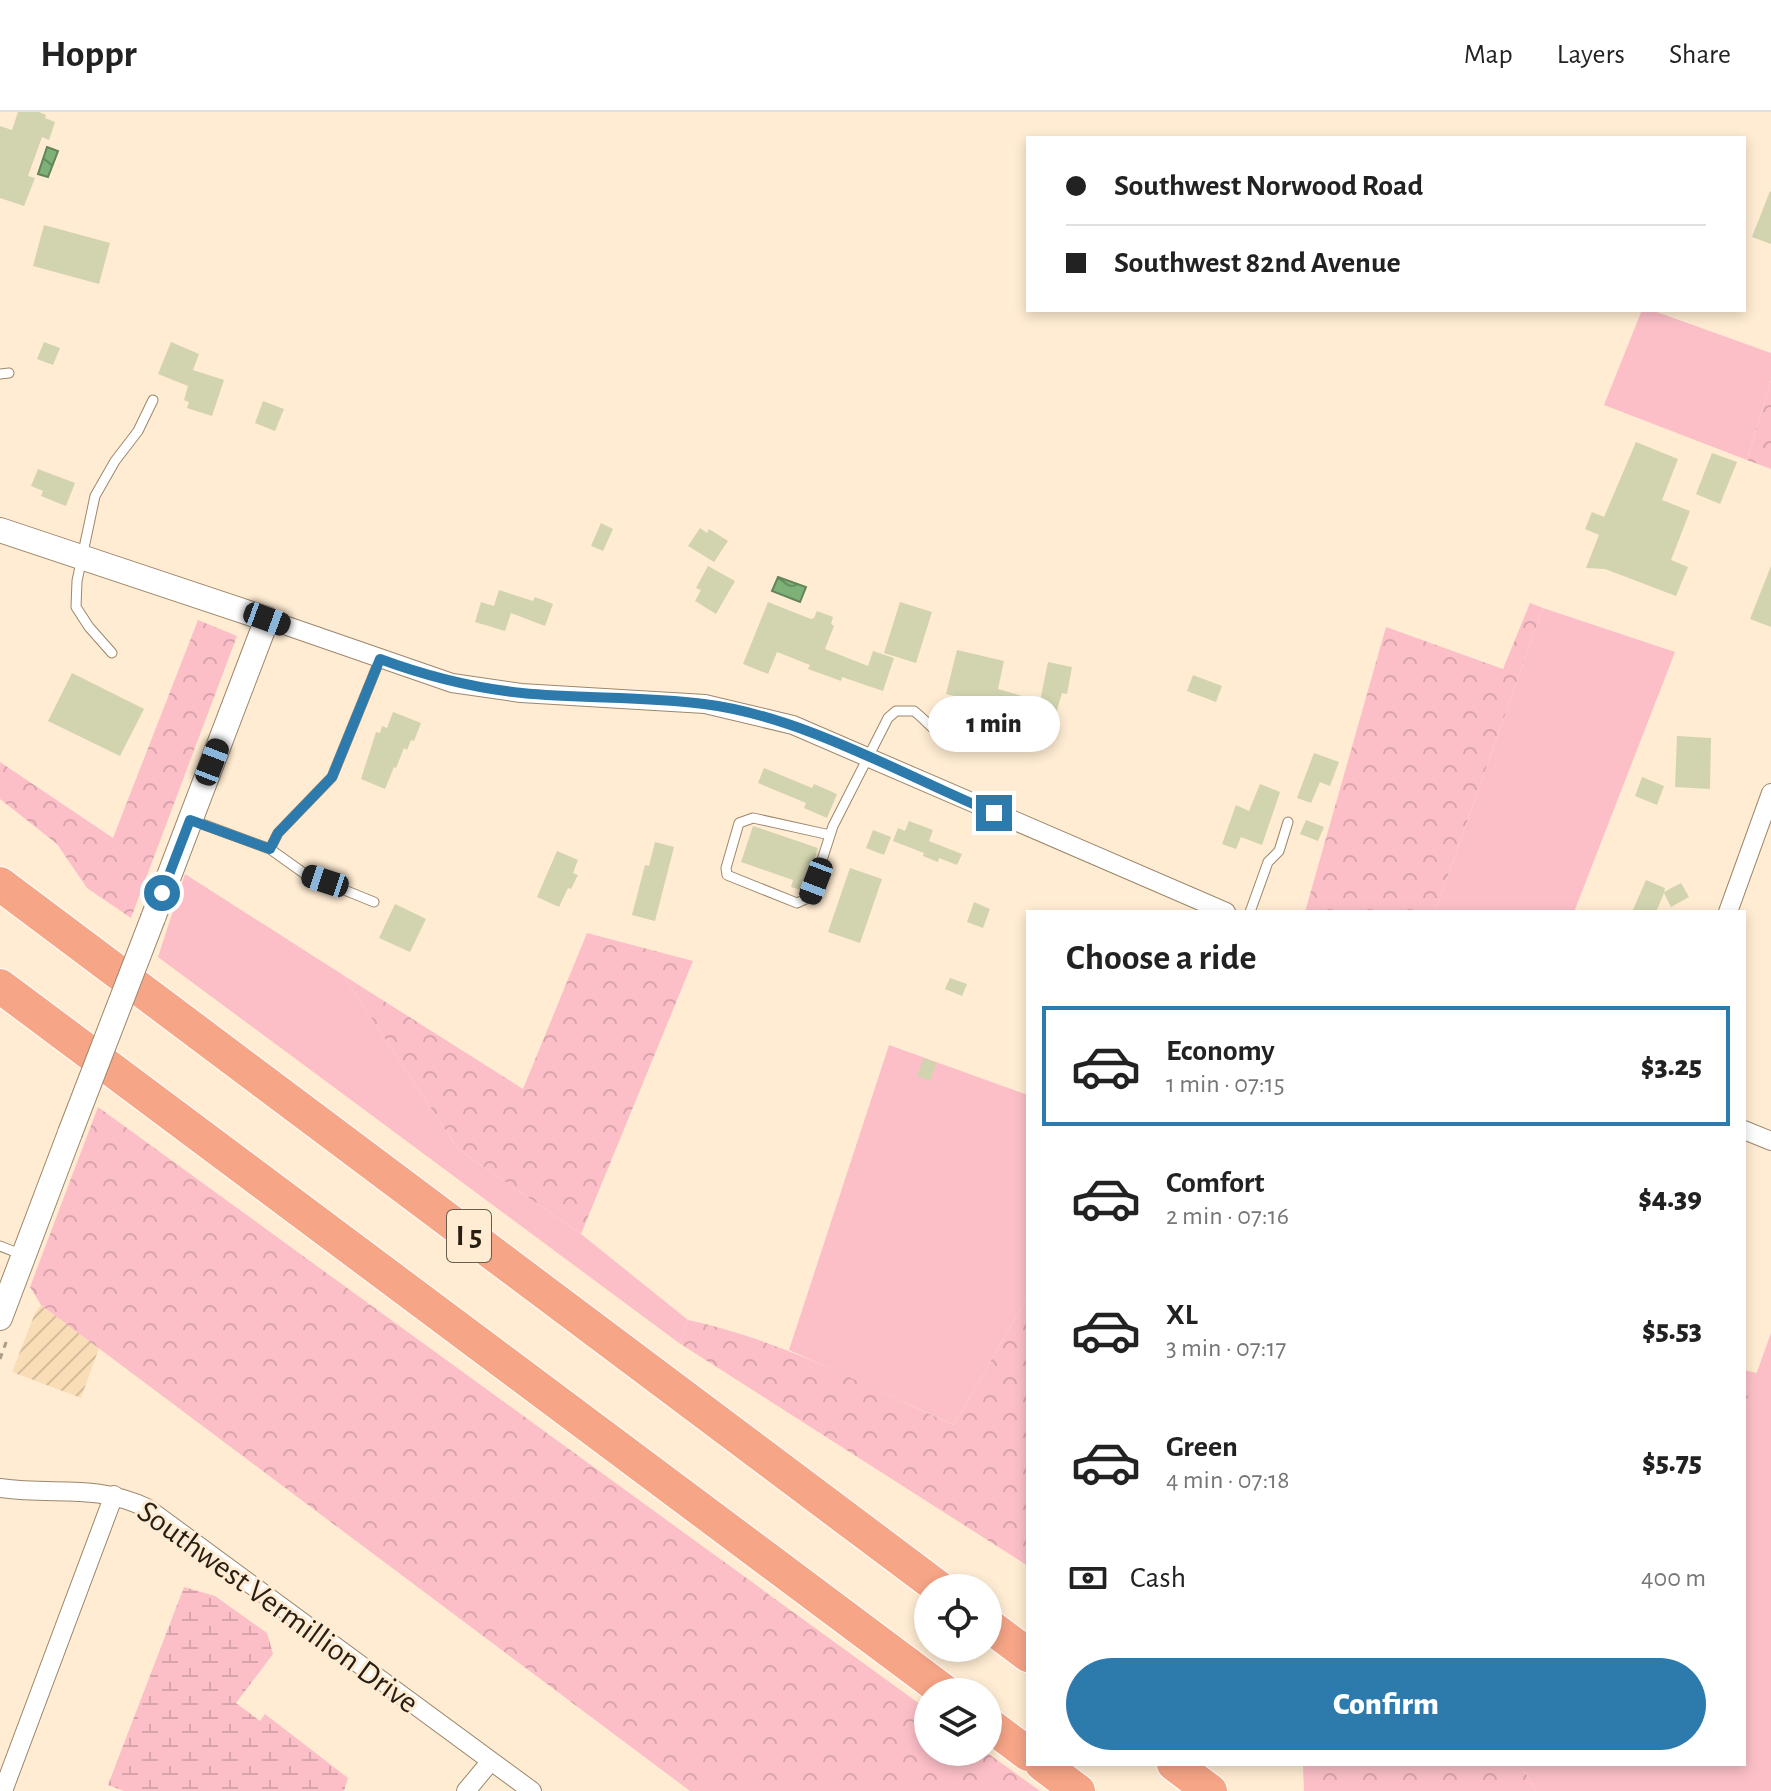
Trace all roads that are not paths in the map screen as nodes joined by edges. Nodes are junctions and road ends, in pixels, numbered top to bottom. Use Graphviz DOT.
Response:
graph roads {
  1 [pos="153,400"];
  2 [pos="0,530"];
  3 [pos="84,558"];
  4 [pos="267,619"];
  5 [pos="112,653"];
  6 [pos="380,659"];
  7 [pos="979,722"];
  8 [pos="866,757"];
  9 [pos="1771,793"];
  10 [pos="190,820"];
  11 [pos="1288,822"];
  12 [pos="830,835"];
  13 [pos="270,849"];
  14 [pos="0,884"];
  15 [pos="374,902"];
  16 [pos="1221,910"];
  17 [pos="1251,910"];
  18 [pos="1729,910"];
  19 [pos="0,986"];
  20 [pos="1746,1131"];
  21 [pos="1771,1141"];
  22 [pos="0,1246"];
  23 [pos="24,1256"];
  24 [pos="0,1318"];
  25 [pos="0,1488"];
  26 [pos="114,1495"];
  27 [pos="920,1574"];
  28 [pos="1002,1636"];
  29 [pos="1026,1654"];
  30 [pos="926,1678"];
  31 [pos="1002,1734"];
  32 [pos="1026,1752"];
  33 [pos="491,1761"];
  34 [pos="1045,1766"];
  35 [pos="1177,1766"];
  36 [pos="3,1791"];
  37 [pos="466,1791"];
  38 [pos="532,1791"];
  39 [pos="1078,1791"];
  40 [pos="1210,1791"];
  1 -- 3 [label="lane"];
  2 -- 3 [label="street"];
  3 -- 4 [label="street"];
  3 -- 5 [label="lane"];
  4 -- 6 [label="street"];
  4 -- 10 [label="street"];
  6 -- 8 [label="street"];
  6 -- 13 [label="lane"];
  7 -- 8 [label="lane"];
  8 -- 12 [label="lane"];
  8 -- 16 [label="street"];
  9 -- 18 [label="street"];
  10 -- 13 [label="lane"];
  10 -- 23 [label="street, bridge"];
  11 -- 17 [label="lane"];
  12 -- 12 [label="lane"];
  13 -- 15 [label="lane"];
  14 -- 27 [label="highway, I 5"];
  19 -- 30 [label="highway, I 5"];
  20 -- 21 [label="street"];
  22 -- 23 [label="lane"];
  23 -- 24 [label="street"];
  25 -- 26 [label="street, Southwest Vermillion Drive"];
  26 -- 33 [label="street, Southwest Vermillion Drive"];
  26 -- 36 [label="street"];
  28 -- 29 [label="highway"];
  31 -- 32 [label="highway"];
  33 -- 37 [label="street"];
  33 -- 38 [label="street, Southwest Vermillion Drive"];
  34 -- 39 [label="highway"];
  35 -- 40 [label="highway"];
}
